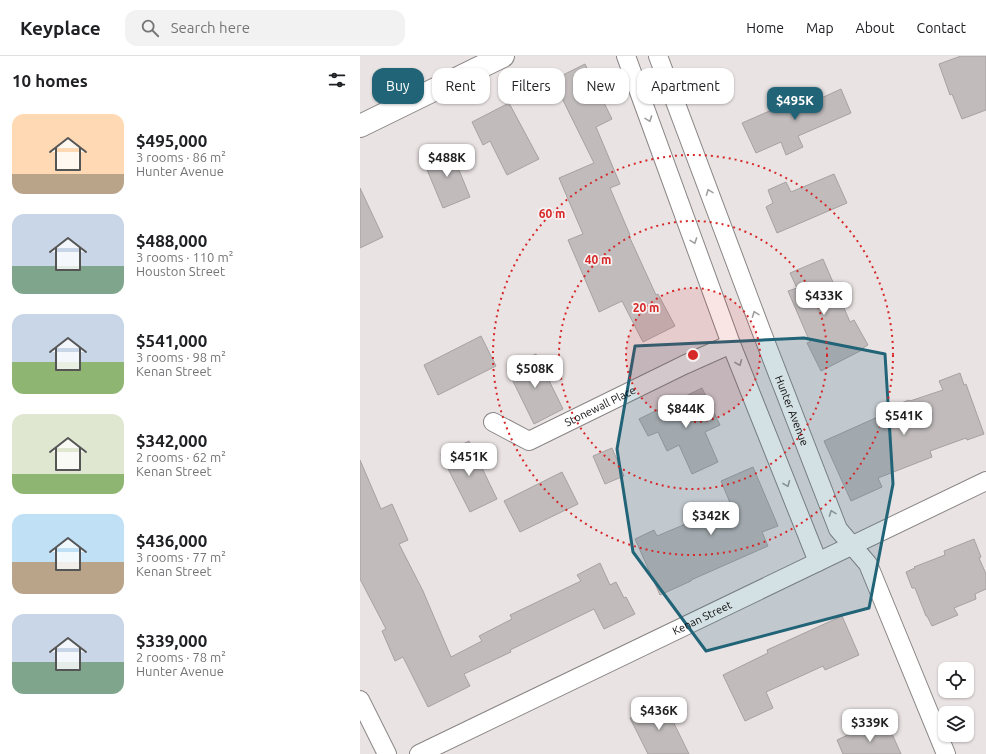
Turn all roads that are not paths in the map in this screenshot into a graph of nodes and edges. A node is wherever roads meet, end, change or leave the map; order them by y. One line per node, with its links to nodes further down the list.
1 (503, 56): 4 (street)
2 (626, 56): 5 (street, one-way to 5)
3 (658, 56): 8 (street, Hunter Avenue, one-way to 3)
4 (360, 126)
5 (731, 344): 6 (street, Stonewall Place); 9 (street, one-way to 9)
6 (493, 422)
7 (986, 481): 8 (street, Kenan Street)
8 (853, 545): 9 (street, Kenan Street); 13 (street, Hunter Avenue)
9 (818, 562): 12 (street, Kenan Street)
10 (360, 700): 11 (street)
11 (386, 754)
12 (418, 754)
13 (946, 754)

